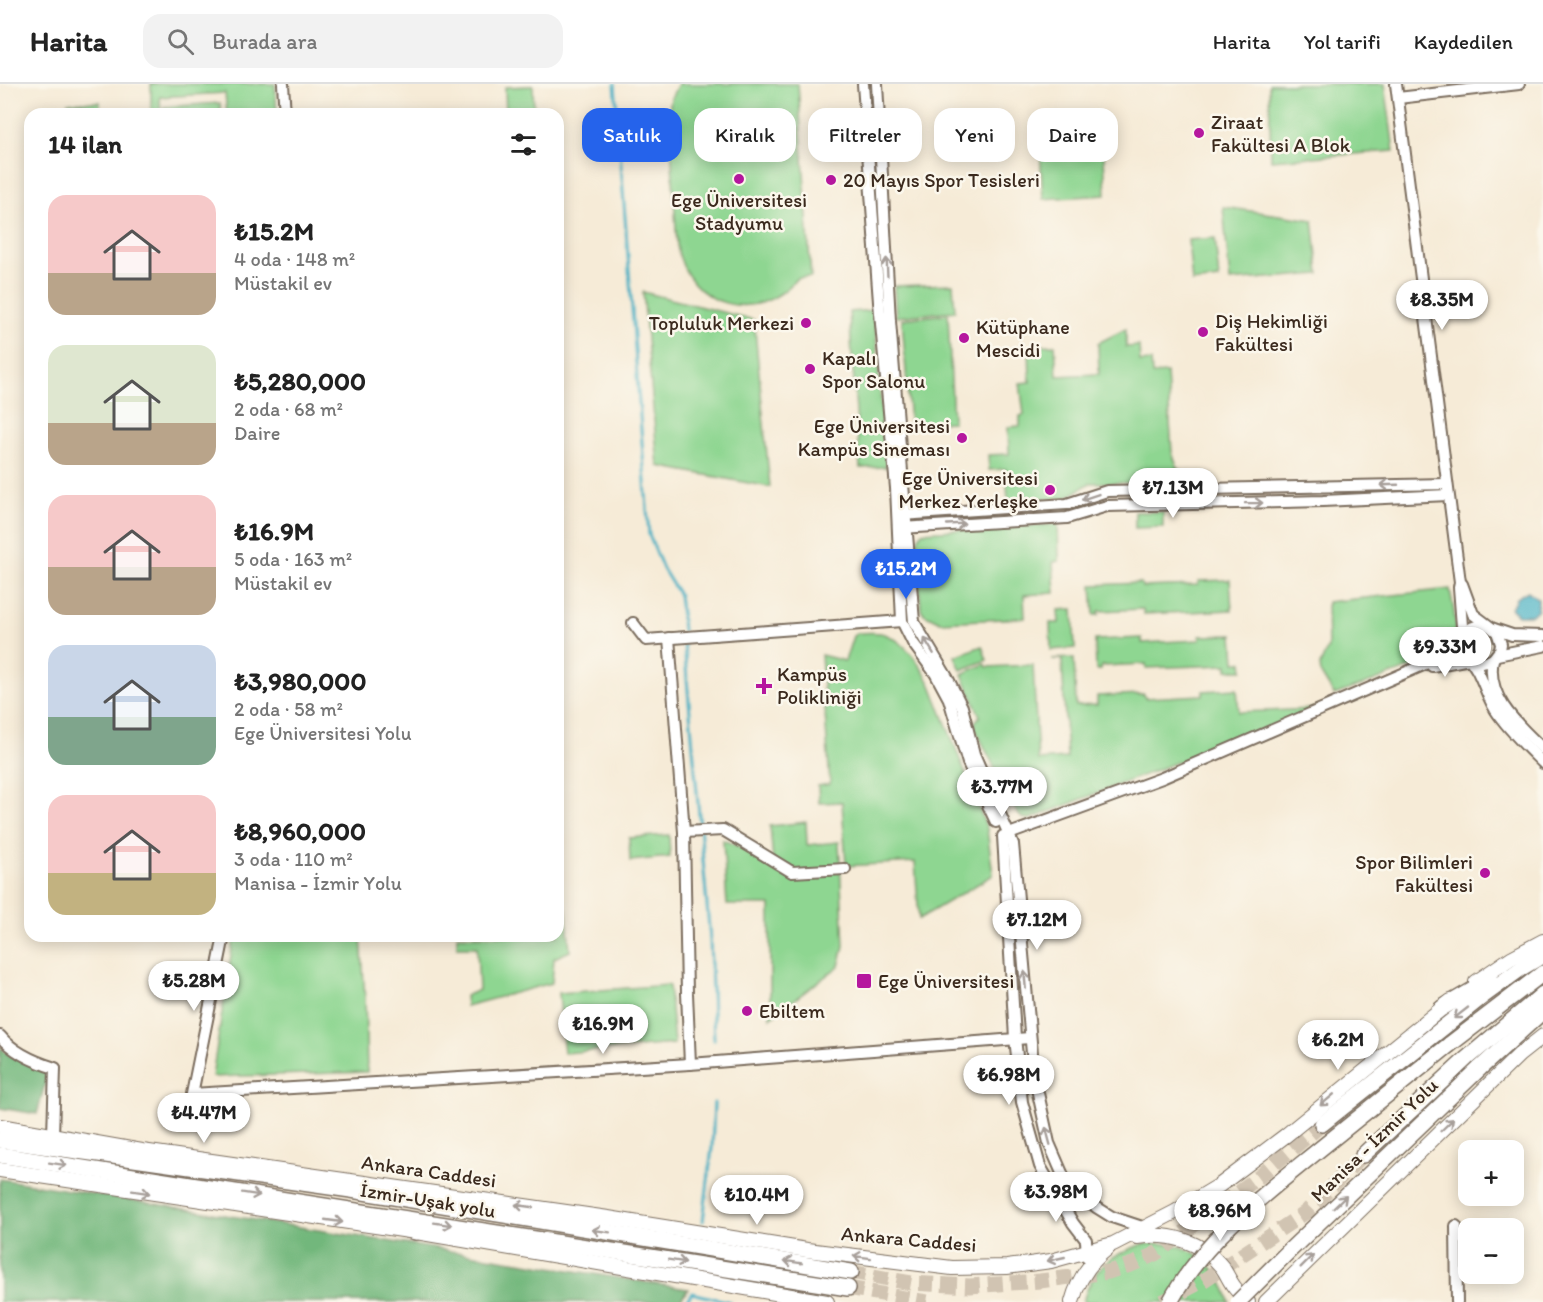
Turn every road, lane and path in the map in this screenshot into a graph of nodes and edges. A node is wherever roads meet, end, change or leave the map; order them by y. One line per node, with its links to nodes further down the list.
1 (283, 84): 7 (street)
2 (863, 84): 8 (street)
3 (877, 84): 8 (street, one-way to 3)
4 (1396, 84): 6 (street)
5 (1519, 84): 6 (street)
6 (1398, 98): 11 (street)
7 (285, 108)
8 (884, 301): 14 (street)
9 (1323, 487): 10 (street); 11 (street, one-way to 9); 12 (street)
10 (1281, 488): 13 (street); 14 (street, one-way to 14)
11 (1448, 489): 12 (street); 16 (street)
12 (1323, 501): 13 (street)
13 (1281, 502): 15 (street, one-way to 13)
14 (902, 515): 15 (street)
15 (903, 527): 17 (street); 18 (street)
16 (1460, 582): 20 (street); 23 (street)
17 (914, 620): 18 (street); 31 (street, one-way to 17)
18 (902, 621): 22 (street); 31 (street)
19 (633, 623): 22 (street)
20 (1490, 627): 21 (street); 23 (street); 25 (street)
21 (1543, 636)
22 (669, 638): 30 (street)
23 (1463, 641): 26 (street); 27 (street)
24 (1543, 646): 25 (street)
25 (1495, 657): 26 (street); 28 (street)
26 (1470, 658): 27 (street); 29 (street)
27 (1414, 669): 31 (street)
28 (1543, 749)
29 (1543, 763)
30 (684, 832): 32 (street); 44 (street)
31 (1006, 835): 42 (street); 43 (street, one-way to 31)
32 (844, 869)
33 (1543, 941): 38 (main road, Ankara Caddesi)
34 (223, 942): 44 (street)
35 (1543, 954): 38 (highway); 45 (highway, one-way to 45)
36 (1543, 973): 67 (highway, Manisa - İzmir Yolu, bridge)
37 (1543, 994): 50 (highway)
38 (1442, 1008): 56 (main road, Ankara Caddesi, one-way to 56)
39 (1543, 1011): 68 (highway, Manisa - İzmir Yolu, one-way to 39, bridge)
40 (0, 1036): 47 (street)
41 (1543, 1036): 70 (main road, one-way to 41)
42 (1015, 1038): 43 (street); 44 (street); 60 (street)
43 (1030, 1038): 56 (street, one-way to 43)
44 (690, 1064)
45 (1322, 1124)
46 (0, 1126): 47 (main road, Ankara Caddesi)
47 (53, 1136): 52 (main road, Ankara Caddesi)
48 (0, 1140): 53 (highway, Ankara Caddesi)
49 (0, 1155): 54 (highway, İzmir-Uşak yolu, one-way to 54)
50 (1363, 1155)
51 (0, 1170): 57 (main road, one-way to 57)
52 (404, 1188): 53 (highway); 60 (main road, Ankara Caddesi, one-way to 52)
53 (351, 1190): 62 (highway, Ankara Caddesi, one-way to 53)
54 (333, 1206): 57 (highway); 64 (highway, İzmir-Uşak yolu, one-way to 64)
55 (1456, 1227): 71 (street)
56 (1146, 1228): 58 (street); 59 (main road, Ankara Caddesi)
57 (416, 1232): 65 (main road)
58 (1173, 1236): 59 (main road); 63 (main road)
59 (1113, 1244): 60 (main road, Ankara Caddesi); 61 (main road)
60 (1087, 1252): 61 (street)
61 (1088, 1266): 66 (main road)
62 (851, 1272)
63 (1234, 1287): 68 (main road); 69 (main road)
64 (848, 1288)
65 (827, 1302)
66 (1072, 1302)
67 (1170, 1302)
68 (1238, 1302)
69 (1248, 1302)
70 (1266, 1302)
71 (1457, 1302)

